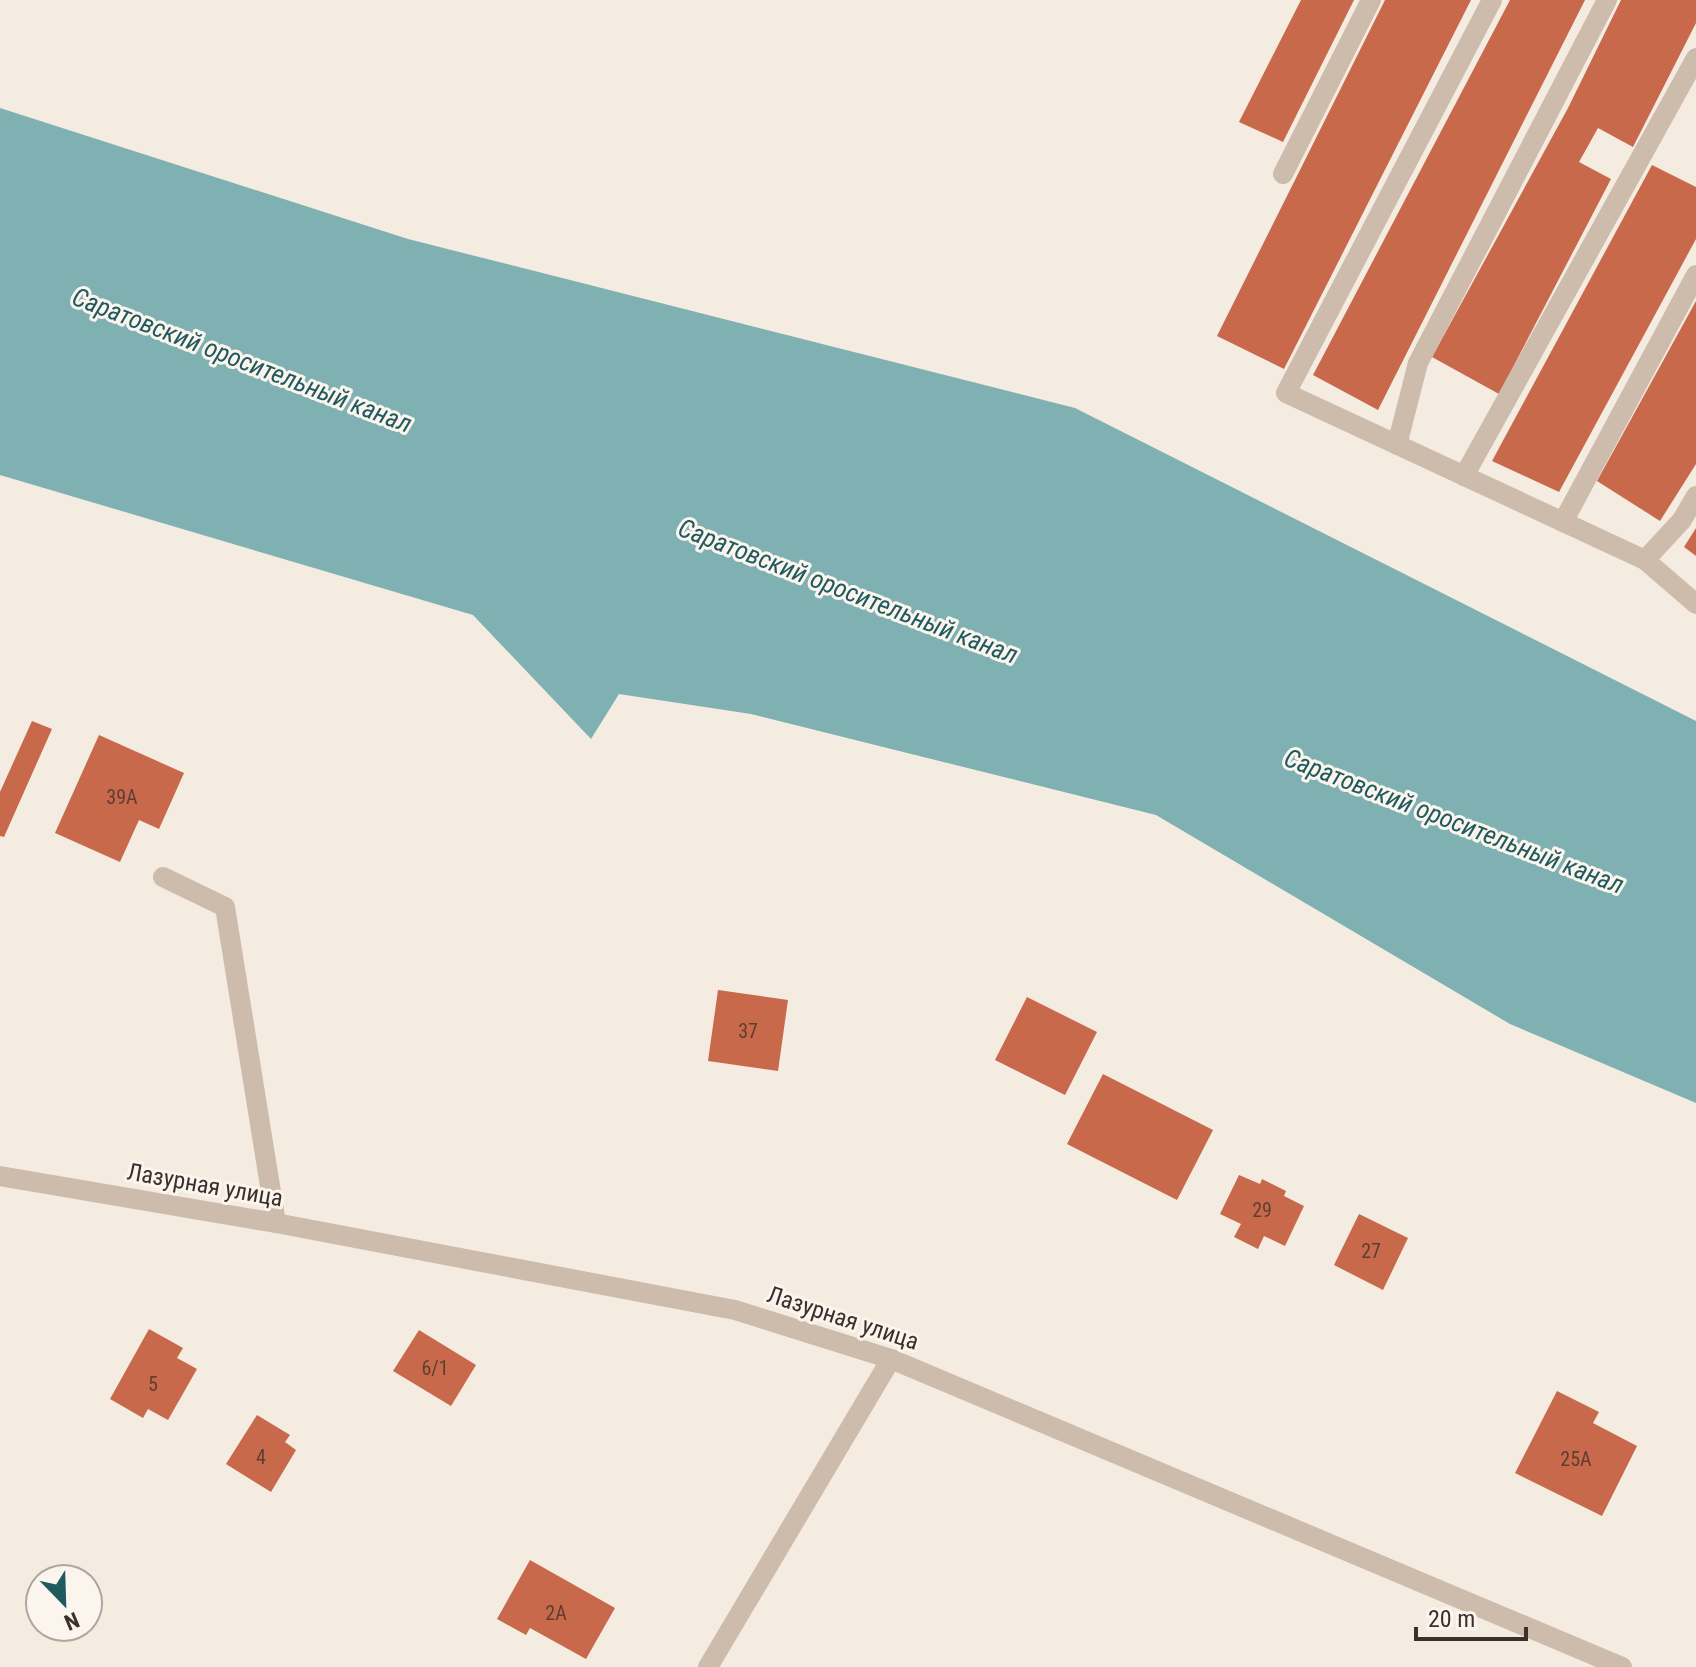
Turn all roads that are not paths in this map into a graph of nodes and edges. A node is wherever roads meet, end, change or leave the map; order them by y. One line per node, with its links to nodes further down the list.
1 (1371, 0): 5 (street)
2 (1492, 0): 7 (street)
3 (1607, 0): 7 (street)
4 (1696, 58): 8 (street)
5 (1283, 174)
6 (1696, 275): 10 (street)
7 (1397, 445): 8 (street)
8 (1464, 476): 10 (street)
9 (1696, 496): 11 (street)
10 (1563, 522): 11 (street)
11 (1645, 560): 12 (street)
12 (1696, 604)
13 (163, 877): 15 (street)
14 (0, 1176): 15 (street, Лазурная улица)
15 (276, 1223): 16 (street, Лазурная улица)
16 (891, 1359): 17 (street); 18 (street, Лазурная улица)
17 (708, 1667)
18 (1622, 1667)

